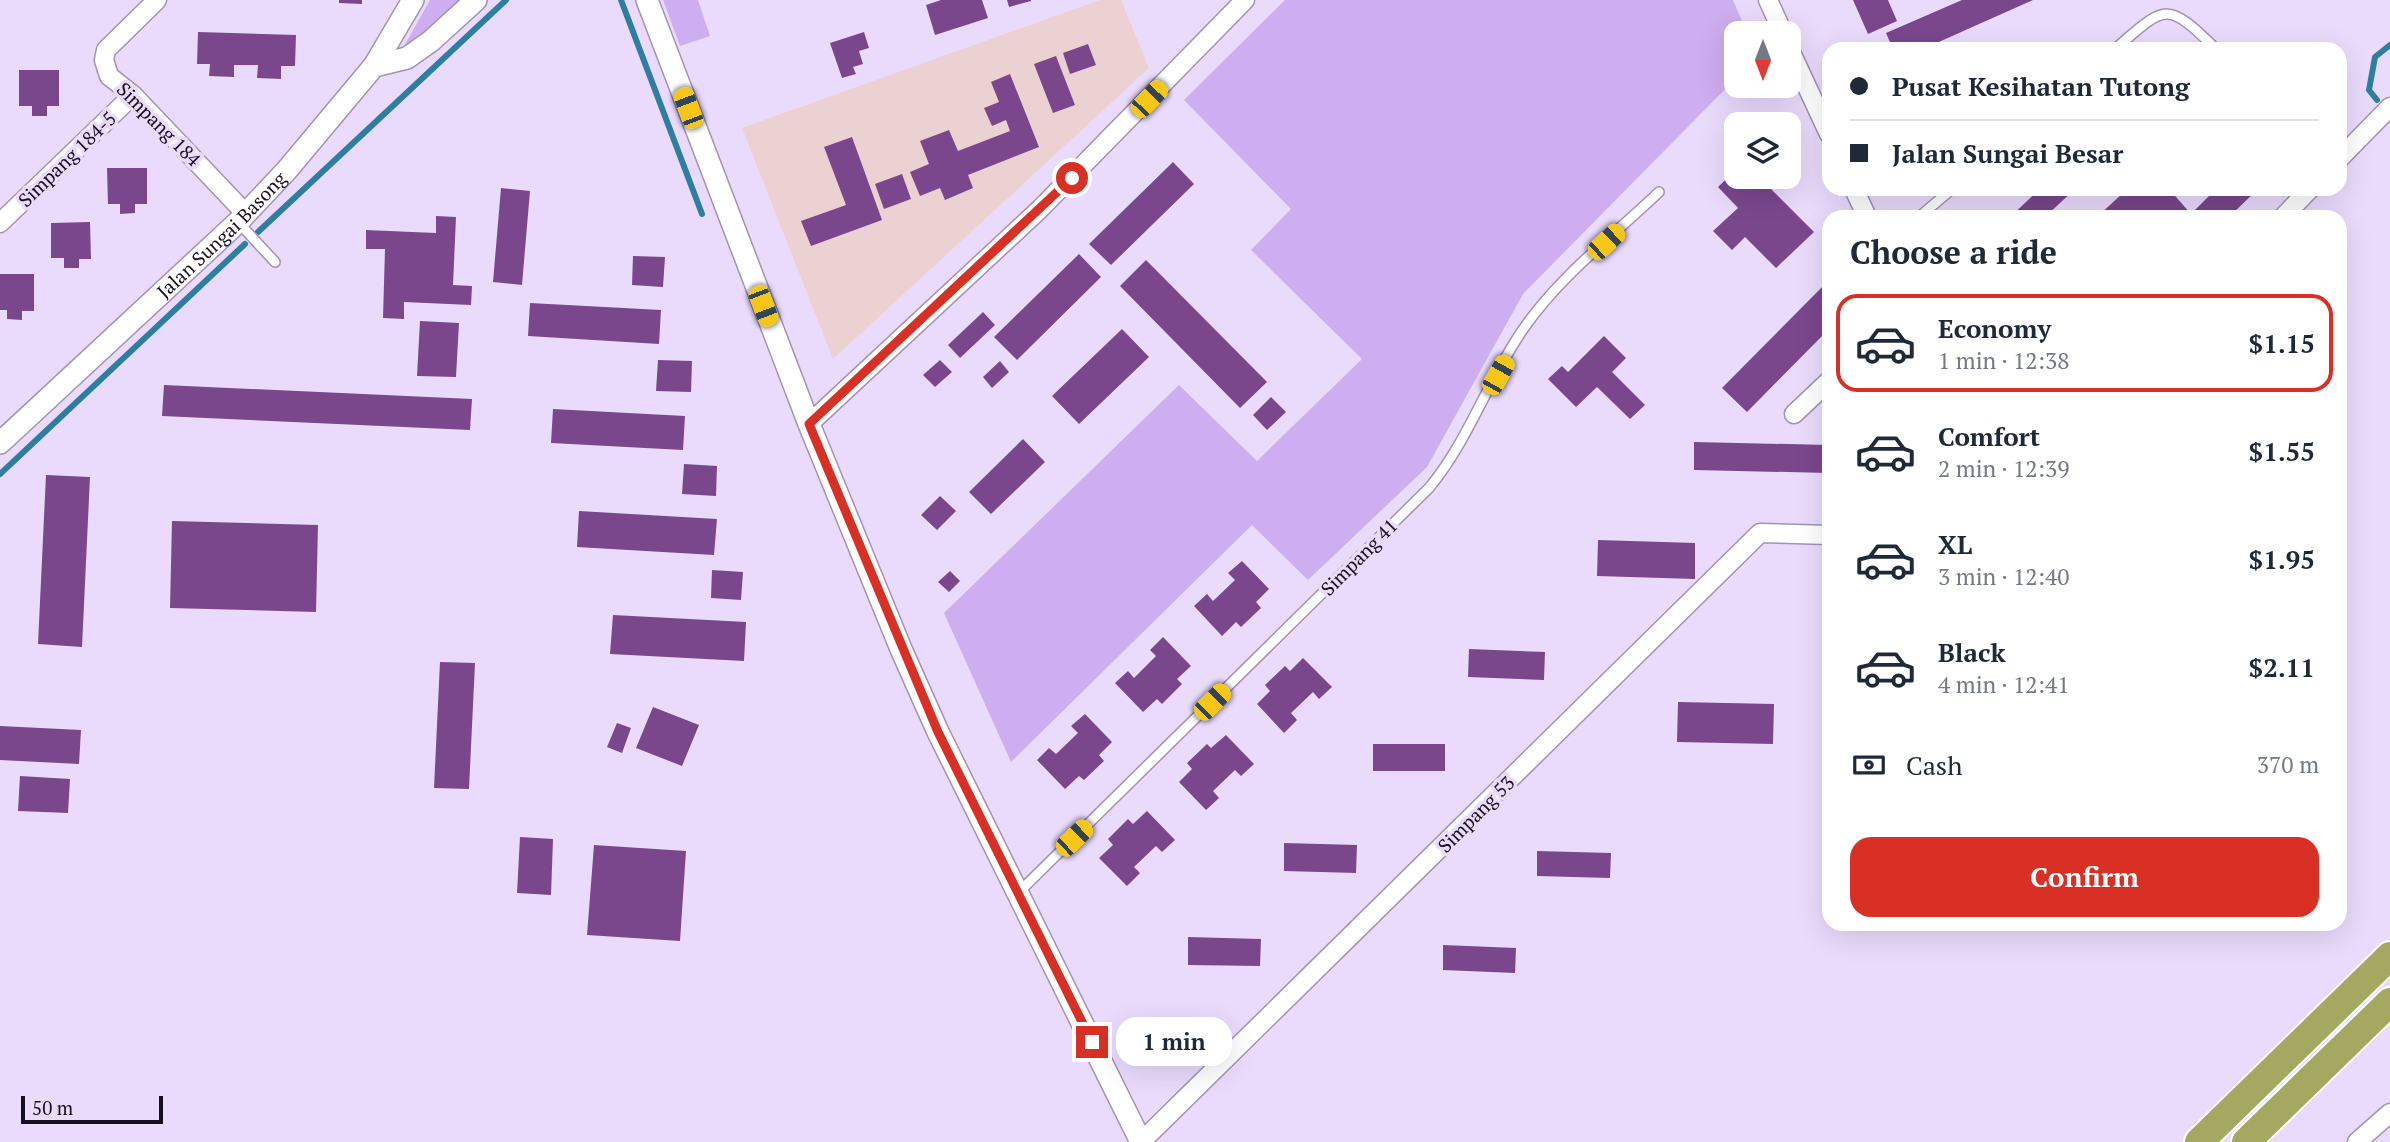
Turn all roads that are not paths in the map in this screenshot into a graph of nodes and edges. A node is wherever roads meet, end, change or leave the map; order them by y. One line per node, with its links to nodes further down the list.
1 (157, 0): 12 (street, Simpang 184)
2 (412, 0): 10 (street, Jalan Sungai Basong)
3 (476, 0): 10 (street)
4 (647, 0): 26 (street)
5 (1245, 0): 26 (street)
6 (1768, 0): 7 (street)
7 (1778, 21)
8 (2123, 42): 9 (lane)
9 (2208, 42)
10 (374, 66): 21 (street, Jalan Sungai Basong)
11 (1801, 74): 14 (street)
12 (133, 95): 21 (street, Simpang 184); 22 (street, Simpang 184-5)
13 (2390, 107): 15 (street)
14 (1822, 119)
15 (2347, 151)
16 (1660, 192): 29 (lane, Simpang 41)
17 (1944, 196): 19 (lane)
18 (2303, 196): 20 (street)
19 (1927, 210)
20 (2290, 210)
21 (242, 218): 23 (lane); 27 (street, Jalan Sungai Basong)
22 (0, 223)
23 (275, 262)
24 (1822, 388): 25 (street)
25 (1794, 414)
26 (809, 424): 29 (street)
27 (0, 443)
28 (1822, 535): 33 (street, Simpang 53)
29 (1018, 892): 33 (street)
30 (2390, 956): 34 (highway)
31 (2390, 1002): 35 (highway)
32 (2390, 1113): 36 (street)
33 (1141, 1142)
34 (2199, 1142)
35 (2246, 1142)
36 (2357, 1142)

